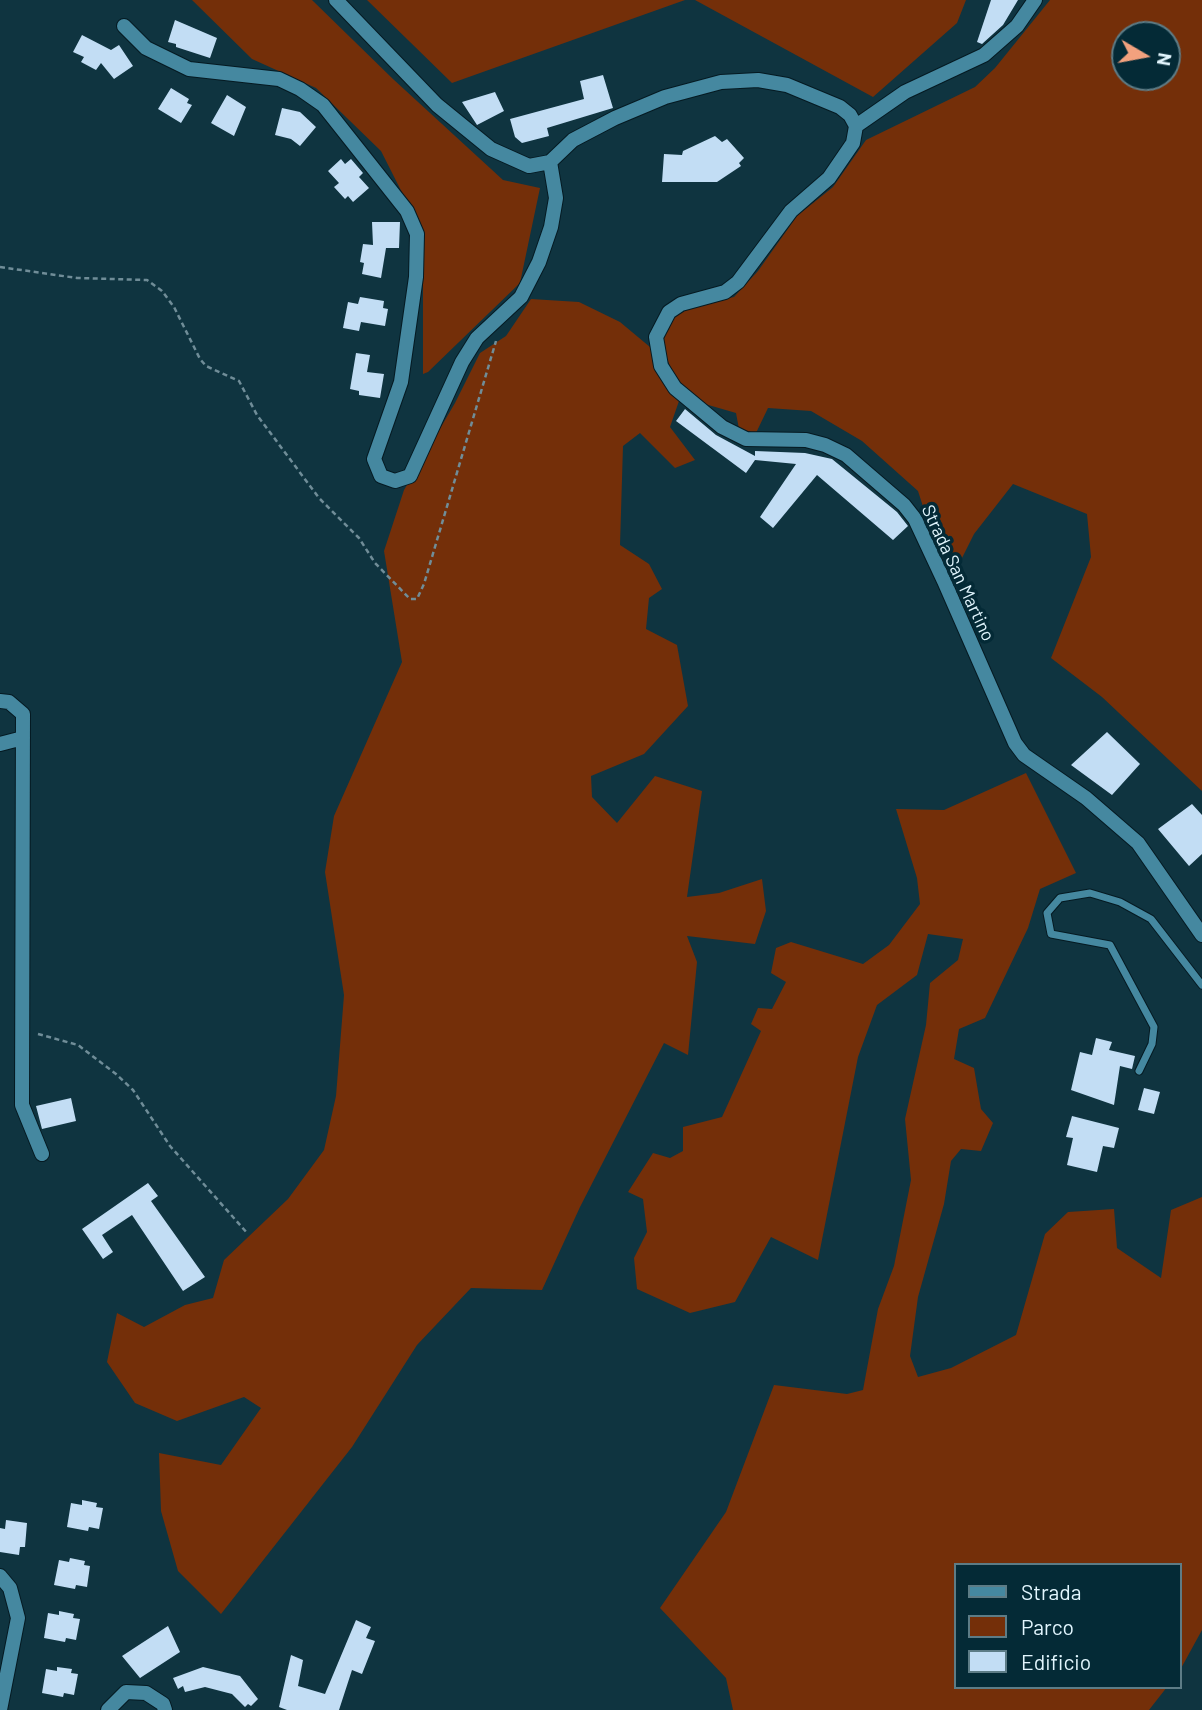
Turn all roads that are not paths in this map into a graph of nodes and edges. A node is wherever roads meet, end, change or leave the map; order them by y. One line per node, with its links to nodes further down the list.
1 (336, 0): 5 (street)
2 (1035, 0): 4 (street)
3 (124, 26): 5 (street)
4 (856, 126): 5 (street); 9 (street, Strada San Martino)
5 (550, 162)
6 (0, 701): 7 (street)
7 (23, 738): 8 (street); 12 (street)
8 (0, 744)
9 (1202, 935)
10 (1202, 985): 11 (lane)
11 (1139, 1071)
12 (42, 1154)
13 (0, 1576): 14 (street)
14 (0, 1710)
15 (108, 1710): 16 (street)
16 (165, 1710)

